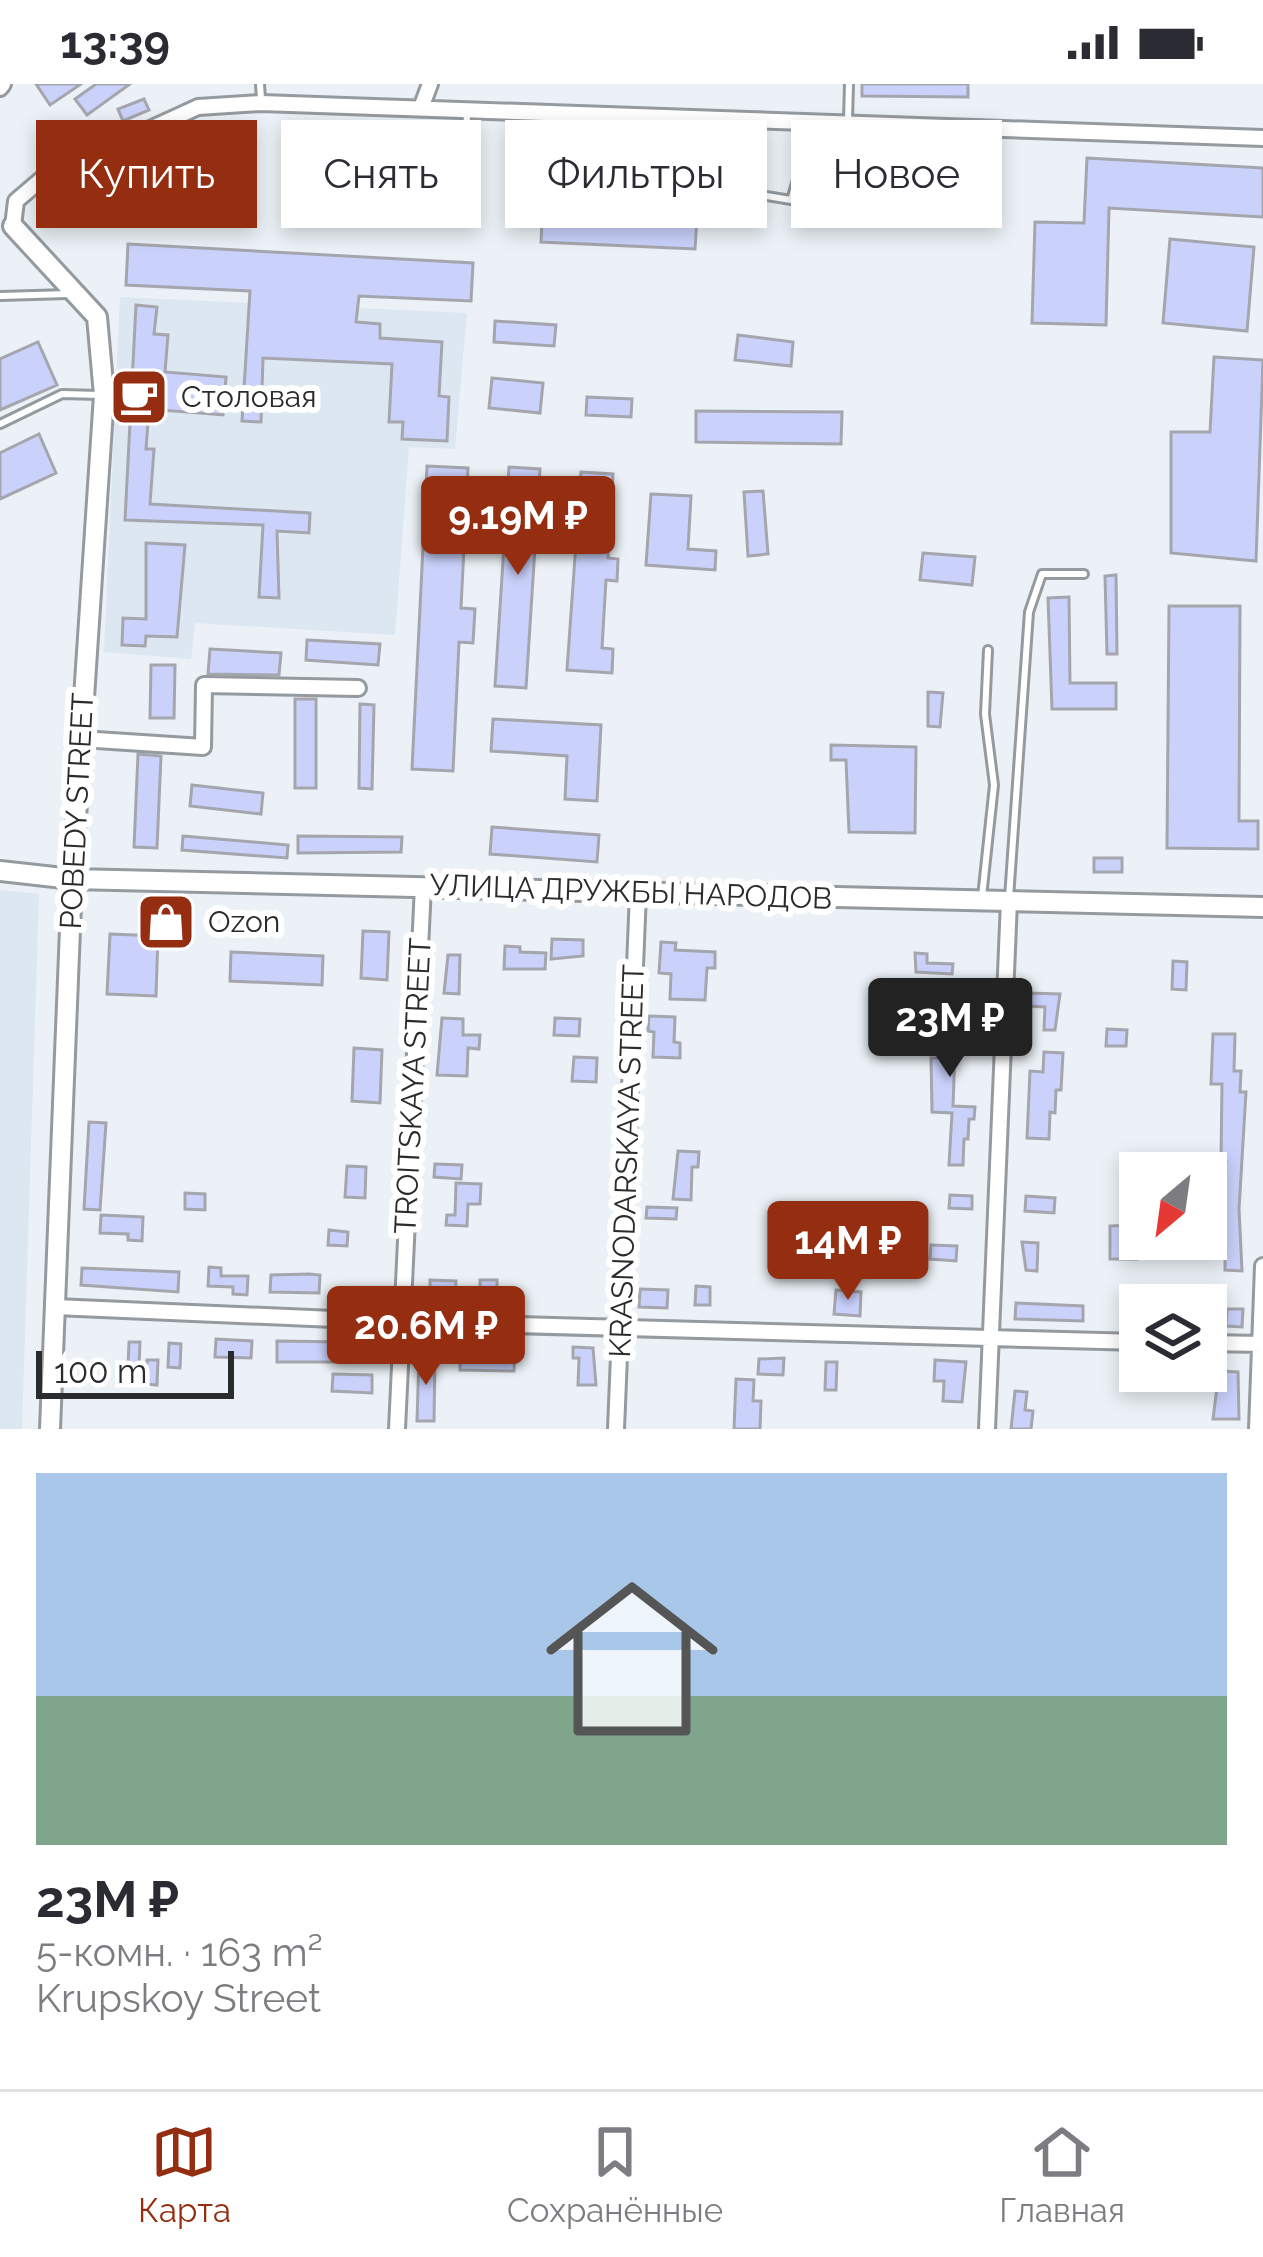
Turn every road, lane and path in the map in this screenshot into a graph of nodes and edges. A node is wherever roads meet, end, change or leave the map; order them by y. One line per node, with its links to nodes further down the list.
1 (260, 84): 4 (lane)
2 (430, 84): 5 (street)
3 (849, 84): 9 (lane)
4 (261, 103): 5 (street); 14 (street)
5 (421, 108): 6 (street)
6 (467, 110): 7 (street); 8 (lane)
7 (721, 119): 10 (street); 13 (lane)
8 (467, 120)
9 (848, 120)
10 (791, 121)
11 (1002, 129): 12 (street)
12 (1263, 138)
13 (791, 200)
14 (7, 220): 15 (street, POBEDY STREET)
15 (78, 294): 16 (lane); 17 (street, POBEDY STREET)
16 (0, 296)
17 (104, 395): 18 (lane); 22 (street, POBEDY STREET)
18 (0, 424)
19 (1084, 574): 28 (lane)
20 (988, 650): 27 (lane)
21 (358, 688): 22 (street)
22 (81, 739): 24 (street, POBEDY STREET)
23 (0, 872): 24 (street, УЛИЦА ДРУЖБЫ НАРОДОВ)
24 (72, 879): 25 (street, УЛИЦА ДРУЖБЫ НАРОДОВ); 31 (street, POBEDY STREET)
25 (423, 886): 26 (street, УЛИЦА ДРУЖБЫ НАРОДОВ); 32 (street, TROITSKAYA STREET)
26 (638, 893): 27 (street, УЛИЦА ДРУЖБЫ НАРОДОВ); 33 (street, KRASNODARSKAYA STREET)
27 (982, 901): 28 (street, УЛИЦА ДРУЖБЫ НАРОДОВ)
28 (1009, 902): 29 (street, УЛИЦА ДРУЖБЫ НАРОДОВ); 34 (street)
29 (1263, 907)
30 (1263, 1266): 37 (street)
31 (55, 1307): 32 (street); 38 (street, POBEDY STREET)
32 (402, 1322): 33 (street); 39 (street, TROITSKAYA STREET)
33 (621, 1328): 34 (street); 40 (street, KRASNODARSKAYA STREET)
34 (991, 1340): 35 (street); 41 (street)
35 (1119, 1342)
36 (1227, 1343): 37 (street)
37 (1262, 1344): 42 (street)
38 (50, 1429)
39 (397, 1429)
40 (616, 1429)
41 (987, 1429)
42 (1257, 1429)

